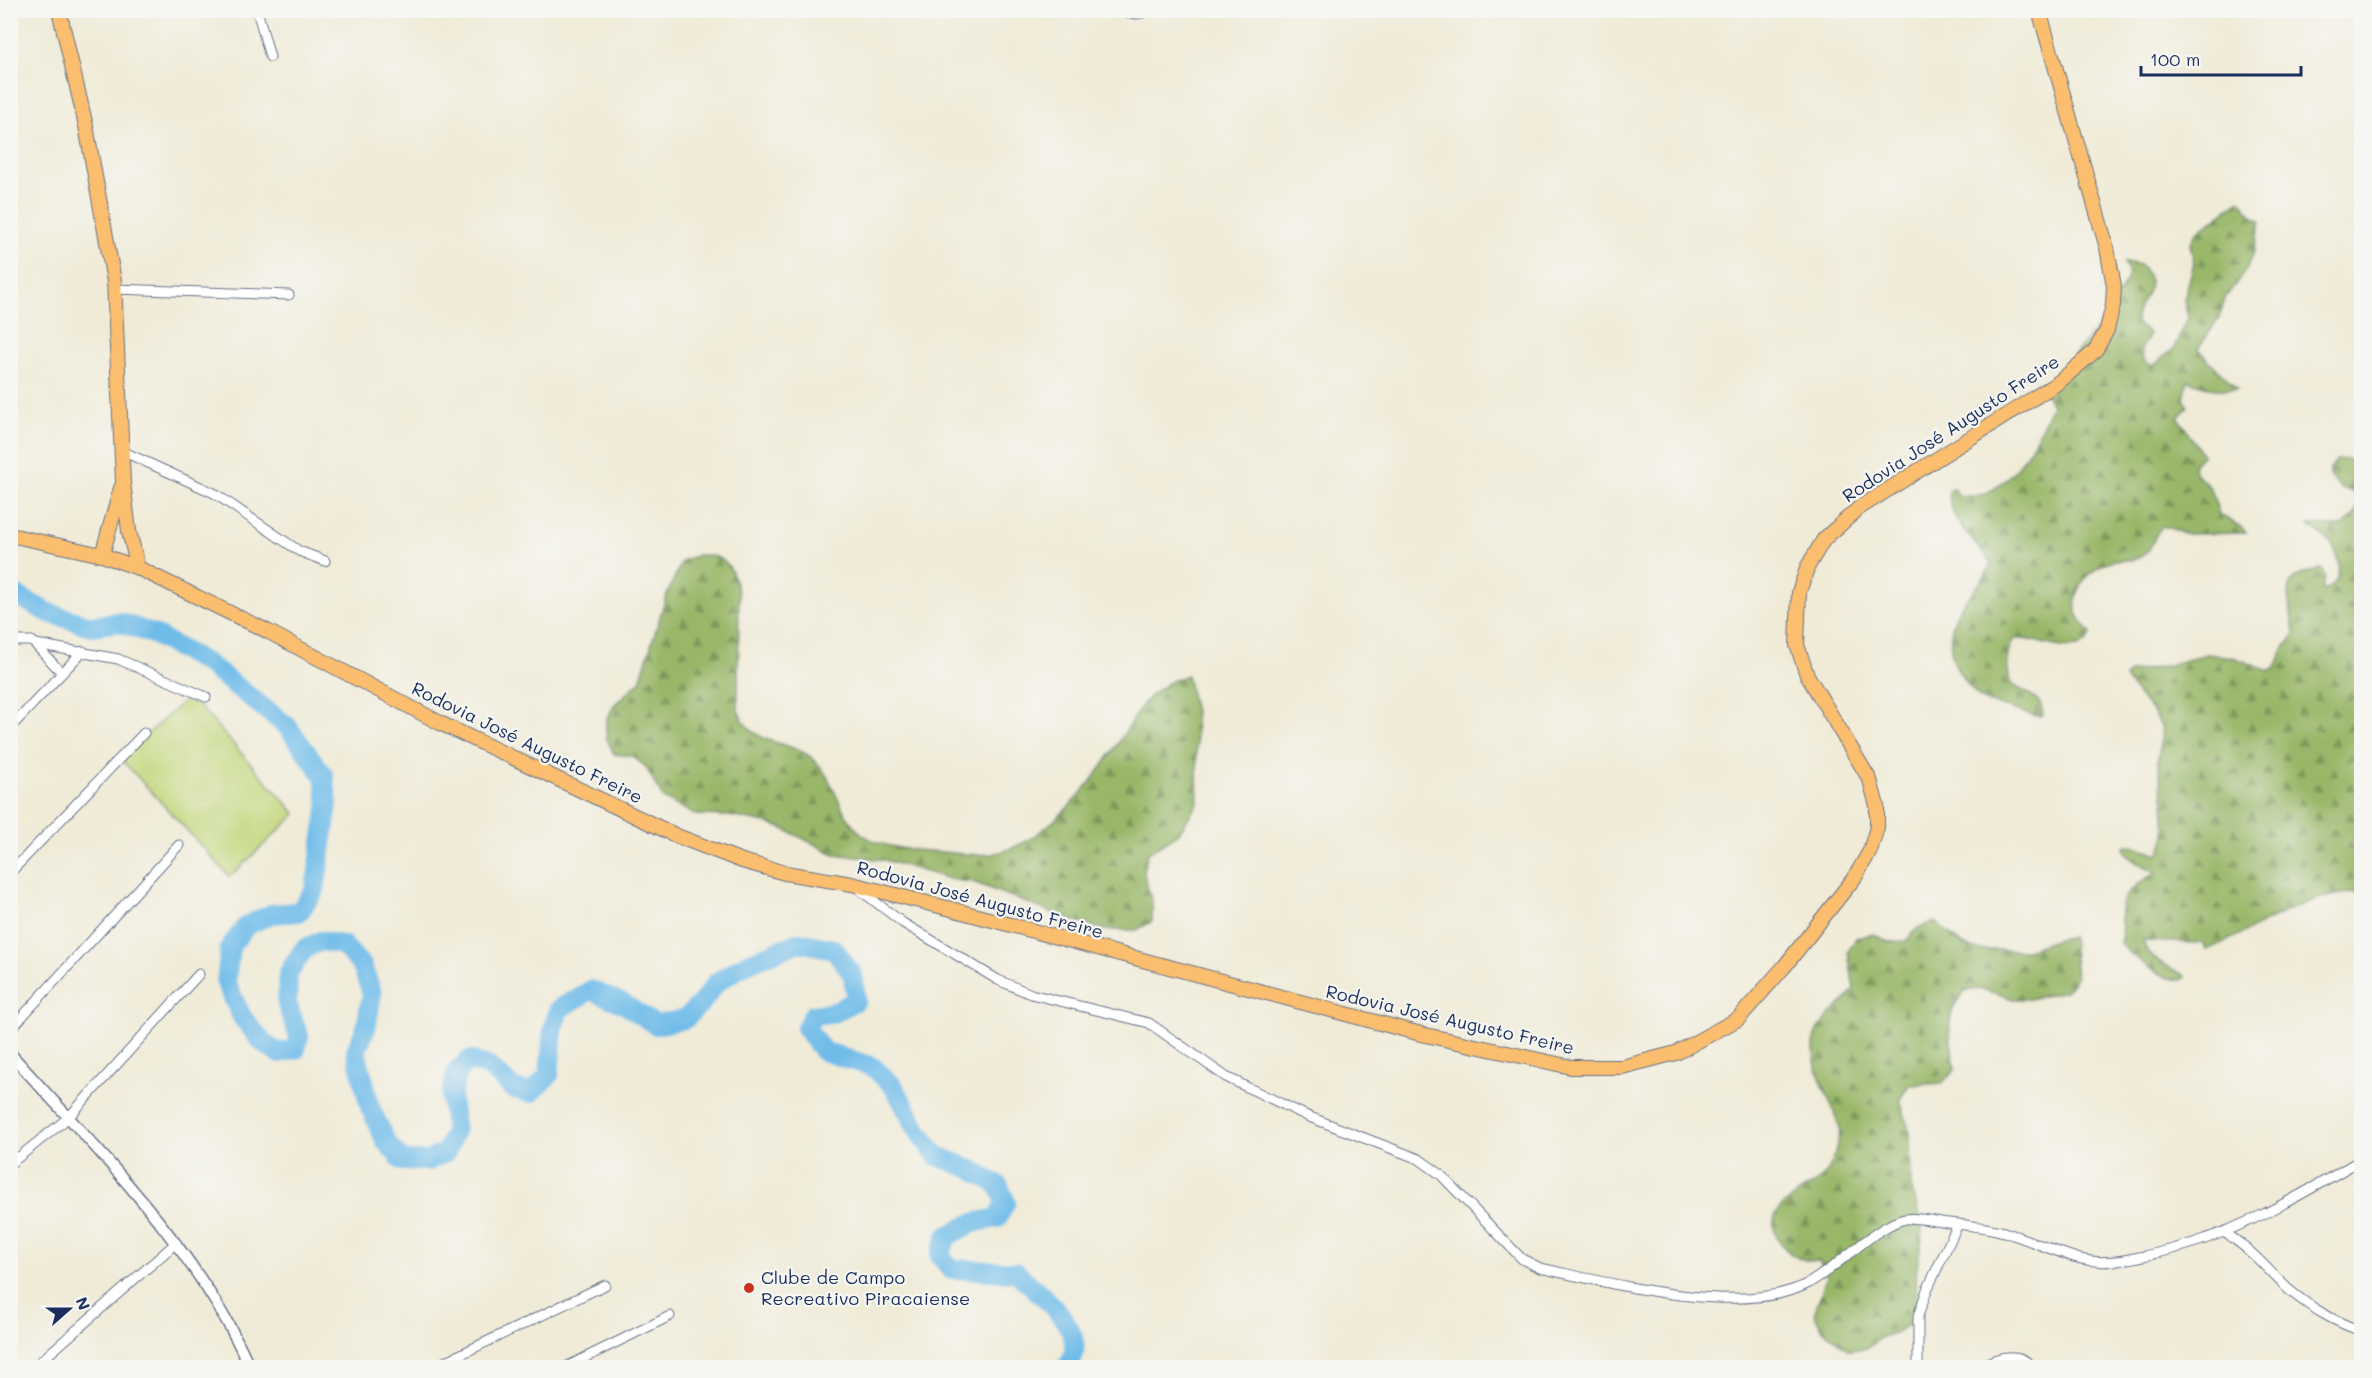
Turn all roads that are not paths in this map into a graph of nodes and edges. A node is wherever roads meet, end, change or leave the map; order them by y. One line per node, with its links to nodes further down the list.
1 (59, 10): 7 (main road)
2 (257, 10): 6 (street)
3 (1099, 10): 4 (street)
4 (1155, 10)
5 (2039, 10): 24 (main road, Rodovia José Augusto Freire)
6 (270, 57)
7 (114, 289): 8 (street); 9 (main road)
8 (289, 295)
9 (122, 451): 10 (main road); 13 (street)
10 (123, 482): 12 (main road); 14 (main road)
11 (10, 535): 12 (main road, Rodovia José Augusto Freire)
12 (102, 555): 14 (main road, Rodovia José Augusto Freire)
13 (325, 561)
14 (138, 568): 24 (main road, Rodovia José Augusto Freire)
15 (10, 641): 16 (street)
16 (36, 644): 17 (street); 18 (street)
17 (83, 651): 18 (street); 19 (street)
18 (62, 673): 20 (street)
19 (206, 697)
20 (10, 728)
21 (144, 733): 23 (street)
22 (179, 845): 26 (street)
23 (10, 873)
24 (852, 884): 31 (street)
25 (199, 974): 28 (street)
26 (10, 1030)
27 (10, 1053): 28 (street)
28 (68, 1118): 30 (street); 33 (street)
29 (2361, 1159): 32 (street)
30 (10, 1164)
31 (1958, 1224): 32 (street); 41 (street)
32 (2225, 1233): 36 (street)
33 (176, 1243): 37 (street); 38 (street)
34 (604, 1285): 39 (street)
35 (670, 1316): 40 (street)
36 (2361, 1331)
37 (33, 1368)
38 (250, 1368)
39 (432, 1368)
40 (564, 1368)
41 (1918, 1368)
42 (1977, 1368): 43 (street)
43 (2034, 1368)

